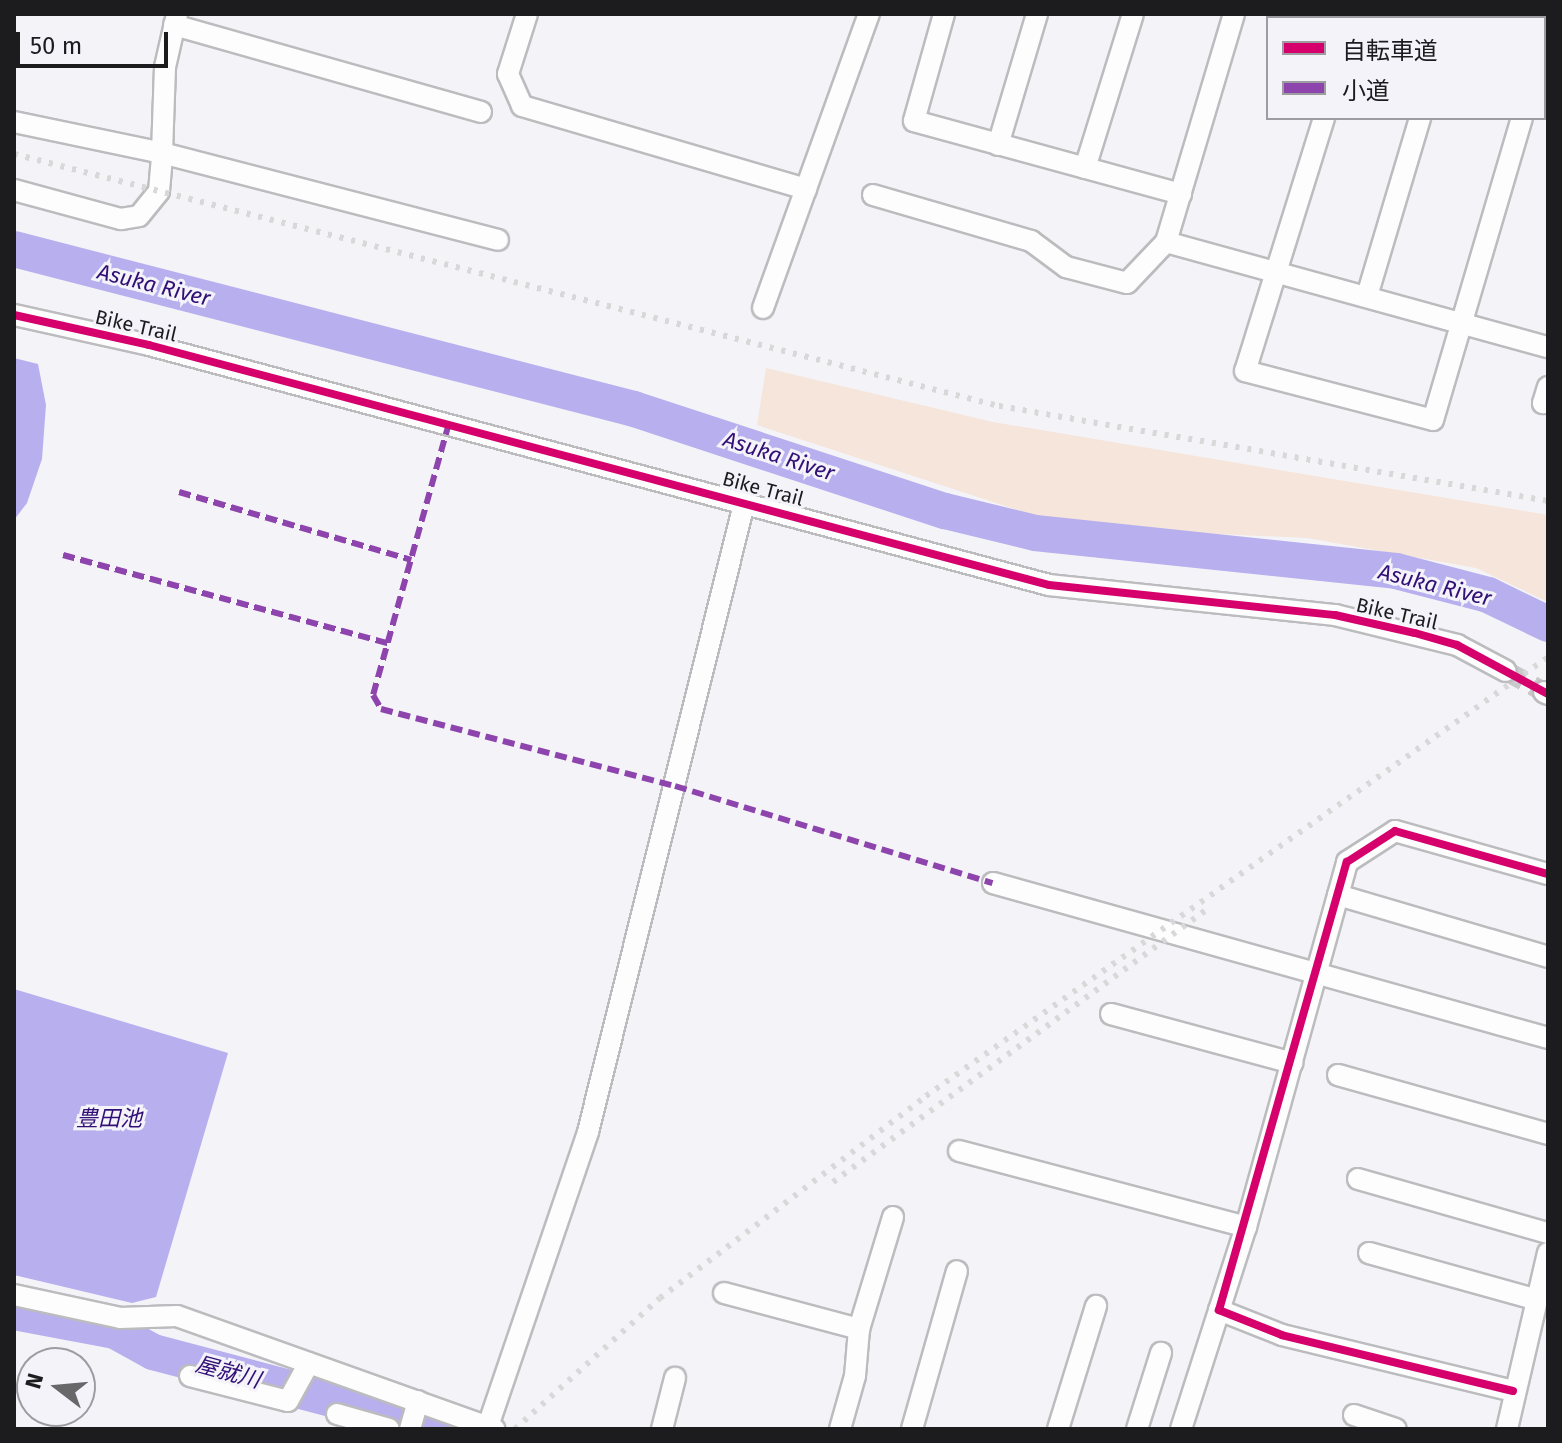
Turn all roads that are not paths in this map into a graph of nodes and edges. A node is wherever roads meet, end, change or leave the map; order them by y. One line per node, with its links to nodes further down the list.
1 (527, 14): 16 (street)
2 (869, 14): 16 (street)
3 (944, 14): 13 (street)
4 (1037, 14): 13 (street)
5 (1133, 14): 15 (street)
6 (1234, 14): 18 (street)
7 (176, 19): 8 (street); 14 (street)
8 (481, 112)
9 (1323, 120): 22 (street)
10 (1419, 120): 23 (street)
11 (1521, 120): 26 (street)
12 (14, 122): 14 (street)
13 (998, 145): 15 (street)
14 (162, 153): 17 (street); 20 (street)
15 (1085, 168): 18 (street)
16 (806, 189): 24 (street)
17 (14, 190)
18 (1181, 194): 21 (street)
19 (873, 195): 21 (street)
20 (498, 240)
21 (1166, 242): 22 (street)
22 (1278, 273): 23 (street); 26 (street)
23 (1367, 296): 26 (street)
24 (763, 308)
25 (14, 315): 30 (street, Bike Trail)
26 (1462, 324): 27 (street)
27 (1548, 347)
28 (1548, 387): 29 (street)
29 (1548, 403)
30 (745, 500): 31 (street, Bike Trail); 64 (street)
31 (1506, 671)
32 (1548, 874): 34 (street)
33 (993, 883): 36 (street)
34 (1338, 895): 35 (street); 36 (street)
35 (1548, 957)
36 (1317, 971): 38 (street); 39 (street)
37 (1111, 1014): 39 (street)
38 (1548, 1038)
39 (1292, 1063): 45 (street)
40 (1338, 1075): 41 (street)
41 (1548, 1134)
42 (959, 1151): 45 (street)
43 (1358, 1179): 46 (street)
44 (893, 1217): 55 (street)
45 (1246, 1227): 54 (street)
46 (1548, 1233)
47 (1369, 1253): 52 (street)
48 (1548, 1253): 52 (street)
49 (957, 1271): 68 (street)
50 (724, 1293): 55 (street)
51 (14, 1295): 57 (street)
52 (1534, 1299): 60 (street)
53 (1096, 1306): 69 (street)
54 (1219, 1310): 60 (street); 71 (street)
55 (859, 1329): 67 (street)
56 (1161, 1353): 70 (street)
57 (309, 1363): 58 (street); 63 (street)
58 (190, 1376)
59 (675, 1378): 66 (street)
60 (1513, 1391): 73 (street)
61 (337, 1414): 65 (street)
62 (1354, 1415): 72 (street)
63 (413, 1418): 64 (street)
64 (491, 1428)
65 (389, 1429)
66 (662, 1429)
67 (840, 1429)
68 (912, 1429)
69 (1058, 1429)
70 (1137, 1429)
71 (1181, 1429)
72 (1396, 1429)
73 (1507, 1429)

